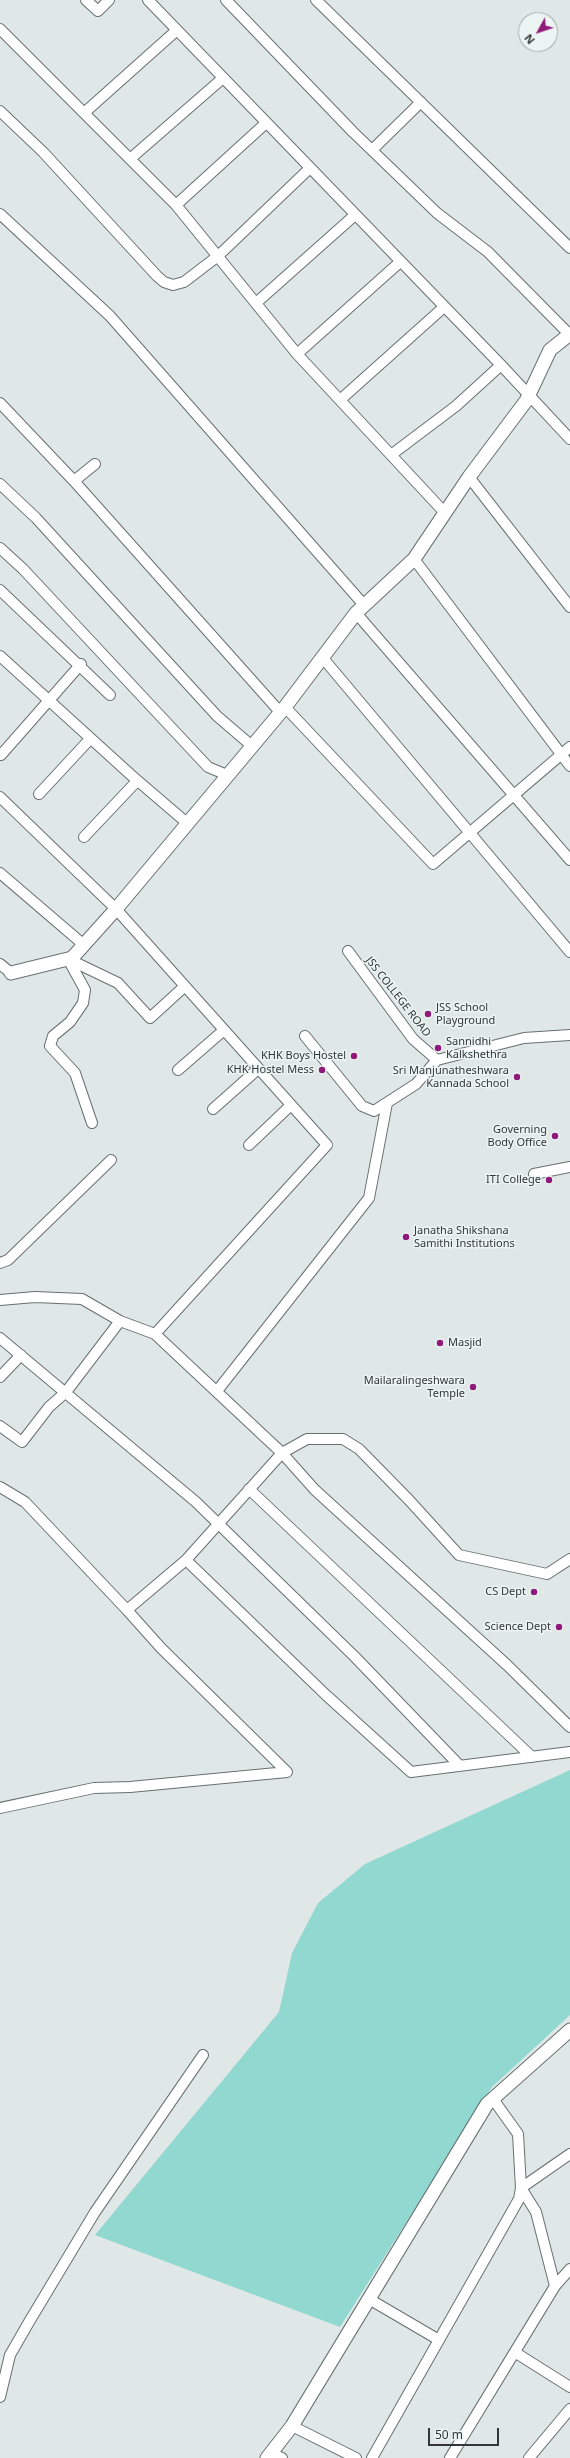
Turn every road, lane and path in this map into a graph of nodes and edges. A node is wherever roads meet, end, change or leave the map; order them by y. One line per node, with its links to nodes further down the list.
1 (86, 0): 2 (street)
2 (109, 0)
3 (148, 0): 7 (street)
4 (226, 0): 13 (street)
5 (322, 2): 9 (street)
6 (0, 29): 11 (street)
7 (177, 30): 8 (street); 11 (street)
8 (223, 78): 12 (street); 14 (street)
9 (421, 102): 13 (street); 19 (street)
10 (0, 111): 20 (street)
11 (84, 113): 14 (street)
12 (266, 123): 15 (street); 16 (street)
13 (372, 150): 24 (street)
14 (130, 159): 16 (street)
15 (310, 168): 18 (street); 20 (street)
16 (176, 205): 20 (street)
17 (0, 214): 41 (street)
18 (355, 215): 21 (street); 22 (street)
19 (570, 248)
20 (218, 256): 22 (street)
21 (400, 262): 23 (street); 25 (street)
22 (256, 303): 25 (street)
23 (444, 307): 26 (street); 28 (street)
24 (570, 334): 27 (street)
25 (297, 354): 28 (street)
26 (501, 365): 27 (street); 31 (street)
27 (529, 394): 30 (street); 33 (street)
28 (340, 400): 31 (street)
29 (0, 403): 34 (street)
30 (570, 439)
31 (391, 455): 36 (street)
32 (95, 464): 34 (street)
33 (469, 477): 36 (street); 40 (street)
34 (74, 481): 47 (street)
35 (0, 484): 49 (street)
36 (445, 513): 38 (street)
37 (0, 548): 54 (street)
38 (414, 559): 41 (street); 52 (street)
39 (0, 590): 44 (street)
40 (570, 607)
41 (360, 609): 42 (street); 57 (street)
42 (322, 657): 47 (street); 60 (street)
43 (1, 658): 46 (street)
44 (81, 664): 45 (street); 46 (street)
45 (110, 695)
46 (48, 700): 48 (street); 51 (street)
47 (283, 710): 49 (street); 60 (street)
48 (90, 738): 55 (street); 56 (street)
49 (252, 746): 54 (street)
50 (570, 747): 52 (street)
51 (1, 754)
52 (561, 755): 53 (street); 57 (street)
53 (570, 766)
54 (227, 775): 59 (street)
55 (137, 781): 59 (street); 61 (street)
56 (39, 794)
57 (512, 795): 60 (street); 62 (street)
58 (0, 797): 64 (street)
59 (187, 822): 64 (street)
60 (470, 835): 67 (street)
61 (84, 837)
62 (570, 860)
63 (0, 873): 65 (street)
64 (116, 909): 65 (street); 71 (street)
65 (84, 945): 68 (street)
66 (348, 951): 75 (street, JSS COLLEGE ROAD)
67 (570, 952)
68 (68, 959): 70 (street); 71 (street); 81 (street)
69 (0, 964): 70 (street)
70 (11, 973)
71 (184, 986): 72 (street)
72 (224, 1030): 76 (street); 77 (street)
73 (570, 1035): 75 (street)
74 (305, 1036): 78 (street)
75 (437, 1060): 78 (street)
76 (258, 1069): 79 (street); 80 (street)
77 (178, 1070)
78 (387, 1103): 93 (street)
79 (291, 1105): 82 (street); 89 (street)
80 (213, 1109)
81 (92, 1123)
82 (250, 1145)
83 (111, 1160): 86 (street)
84 (570, 1167): 85 (street)
85 (534, 1174)
86 (0, 1263)
87 (0, 1300): 88 (street)
88 (120, 1321): 89 (street); 94 (street)
89 (155, 1334): 93 (street)
90 (0, 1338): 91 (street)
91 (21, 1355): 92 (street); 94 (street)
92 (0, 1377)
93 (217, 1391): 96 (street)
94 (66, 1392): 95 (street); 99 (street)
95 (0, 1426)
96 (282, 1453): 98 (street); 100 (street); 103 (street)
97 (0, 1487): 102 (street)
98 (249, 1489): 99 (street); 105 (street)
99 (218, 1523): 101 (street); 106 (street)
100 (570, 1559)
101 (186, 1560): 102 (street); 106 (street)
102 (127, 1610): 107 (street)
103 (570, 1727)
104 (570, 1752): 105 (street)
105 (532, 1757): 106 (street)
106 (460, 1766)
107 (0, 1808)
108 (570, 2030): 110 (street)
109 (203, 2055): 119 (street)
110 (493, 2099): 112 (street); 115 (street)
111 (570, 2154): 112 (street)
112 (521, 2188): 114 (street); 116 (street)
113 (570, 2269): 114 (street)
114 (555, 2286): 117 (street)
115 (369, 2299): 116 (street); 121 (street)
116 (439, 2340): 124 (street)
117 (516, 2353): 118 (street); 125 (street)
118 (570, 2387)
119 (0, 2396)
120 (570, 2409): 126 (street)
121 (292, 2426): 122 (street); 123 (street)
122 (273, 2456)
123 (356, 2458)
124 (372, 2458)
125 (450, 2458)
126 (529, 2458)

